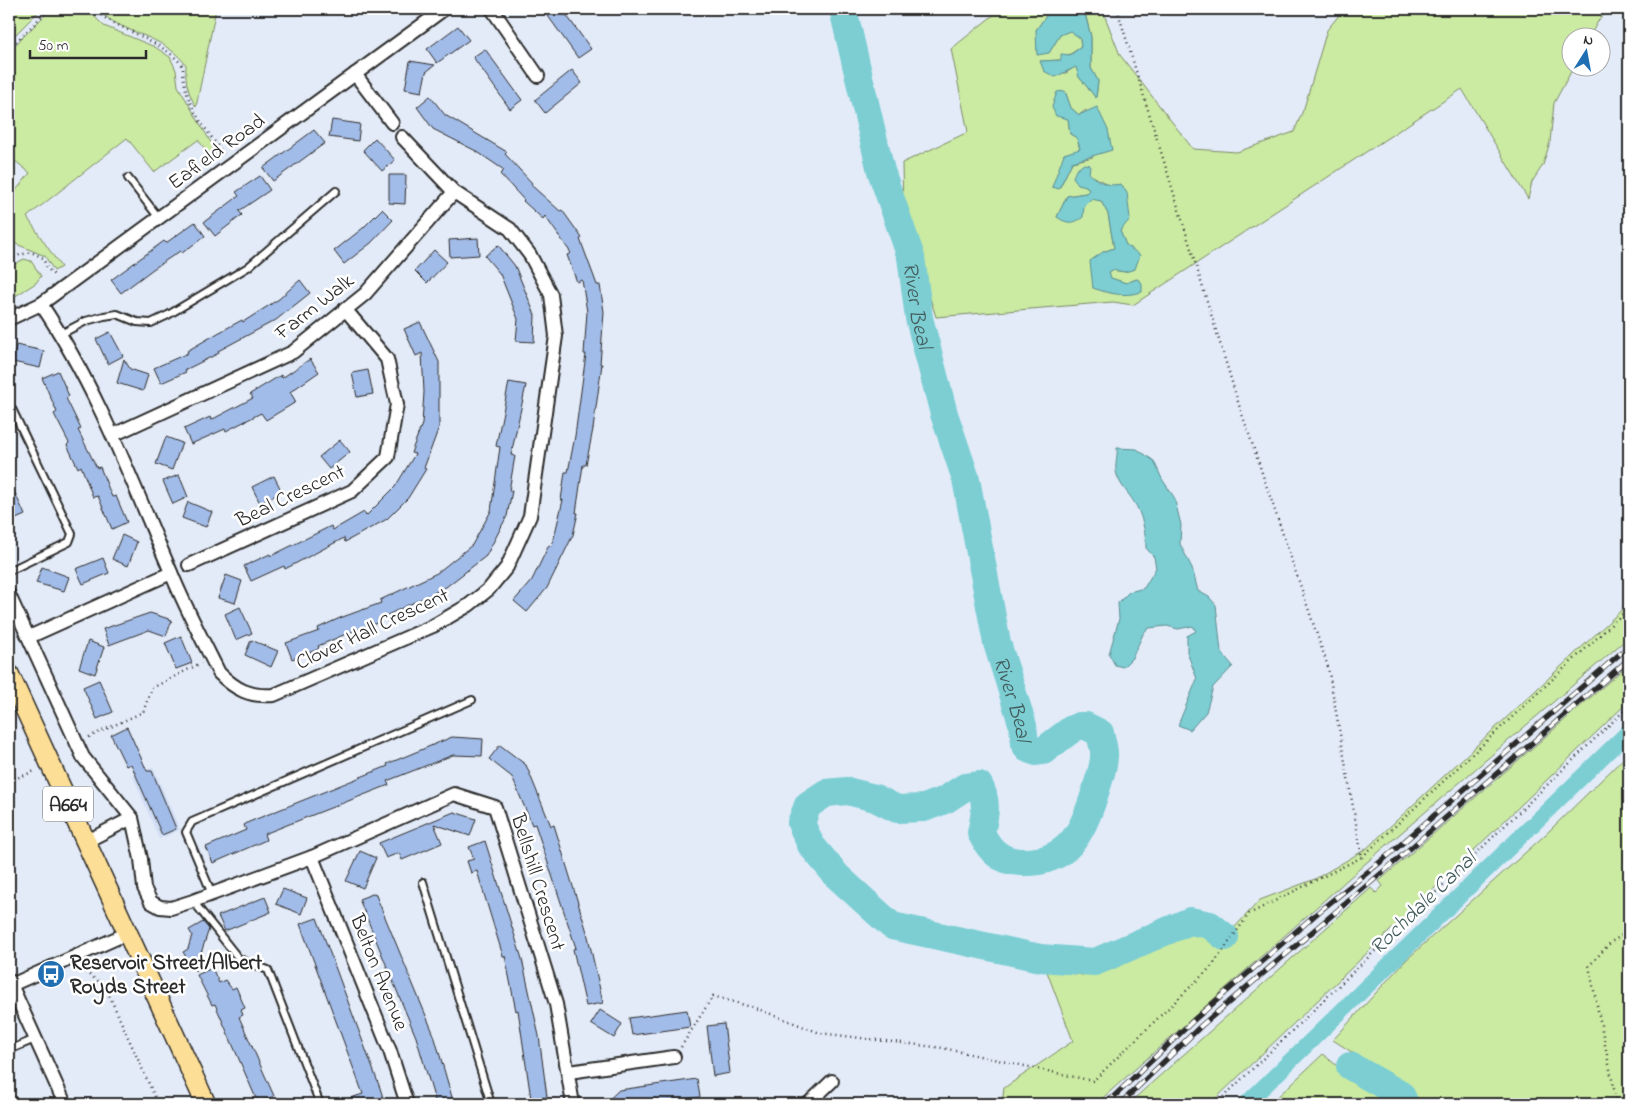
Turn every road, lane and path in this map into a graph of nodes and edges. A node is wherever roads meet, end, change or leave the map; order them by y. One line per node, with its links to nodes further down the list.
1 (49, 9): 6 (path)
2 (93, 9): 11 (path)
3 (444, 9): 7 (street, Eafield Road)
4 (492, 9): 8 (street)
5 (1117, 9): 40 (path)
6 (9, 49)
7 (355, 74): 9 (street); 11 (street, Eafield Road)
8 (538, 76)
9 (392, 123)
10 (402, 138): 14 (street, Clover Hall Crescent)
11 (231, 165): 15 (street, Eafield Road)
12 (128, 178): 15 (lane)
13 (336, 191): 21 (lane)
14 (454, 192): 19 (street, Farm Walk); 30 (street, Clover Hall Crescent)
15 (159, 218): 17 (street, Eafield Road)
16 (9, 258): 17 (path)
17 (64, 288): 18 (street, Eafield Road)
18 (41, 304): 20 (street, Eafield Road); 21 (street, Clover Hall Crescent)
19 (345, 309): 23 (street, Farm Walk); 24 (street, Beal Crescent)
20 (9, 319)
21 (61, 334): 23 (street, Clover Hall Crescent)
22 (12, 409): 25 (lane)
23 (113, 435): 26 (street, Clover Hall Crescent)
24 (189, 565)
25 (9, 570)
26 (171, 573): 29 (street); 30 (street, Clover Hall Crescent)
27 (9, 595): 29 (street)
28 (1629, 608): 40 (path)
29 (29, 638): 34 (street)
30 (212, 658): 34 (path)
31 (9, 674): 35 (main road, A664)
32 (472, 700): 42 (lane)
33 (1629, 706): 61 (path)
34 (77, 743): 37 (street)
35 (50, 765): 36 (path); 38 (main road, A664)
36 (9, 781)
37 (132, 818): 38 (street); 43 (street, Bellshill Crescent)
38 (85, 842): 45 (main road, A664)
39 (312, 857): 42 (street, Bellshill Crescent); 51 (street, Bellshill Crescent); 57 (street, Belton Avenue)
40 (1362, 857): 50 (path)
41 (424, 882): 58 (lane)
42 (212, 894): 43 (street, Bellshill Crescent)
43 (193, 901): 56 (lane)
44 (1629, 931): 62 (path)
45 (128, 933): 46 (street); 55 (main road, A664)
46 (66, 961): 47 (street); 54 (path)
47 (10, 984): 48 (street)
48 (35, 1039): 49 (lane); 53 (street)
49 (9, 1050)
50 (674, 1057): 51 (street)
51 (569, 1072): 59 (street, Bellshill Crescent)
52 (832, 1081): 60 (street)
53 (65, 1104)
54 (158, 1104)
55 (206, 1104)
56 (320, 1104)
57 (407, 1104)
58 (491, 1104)
59 (574, 1104)
60 (808, 1104)
61 (1216, 1104)
62 (1617, 1104)

